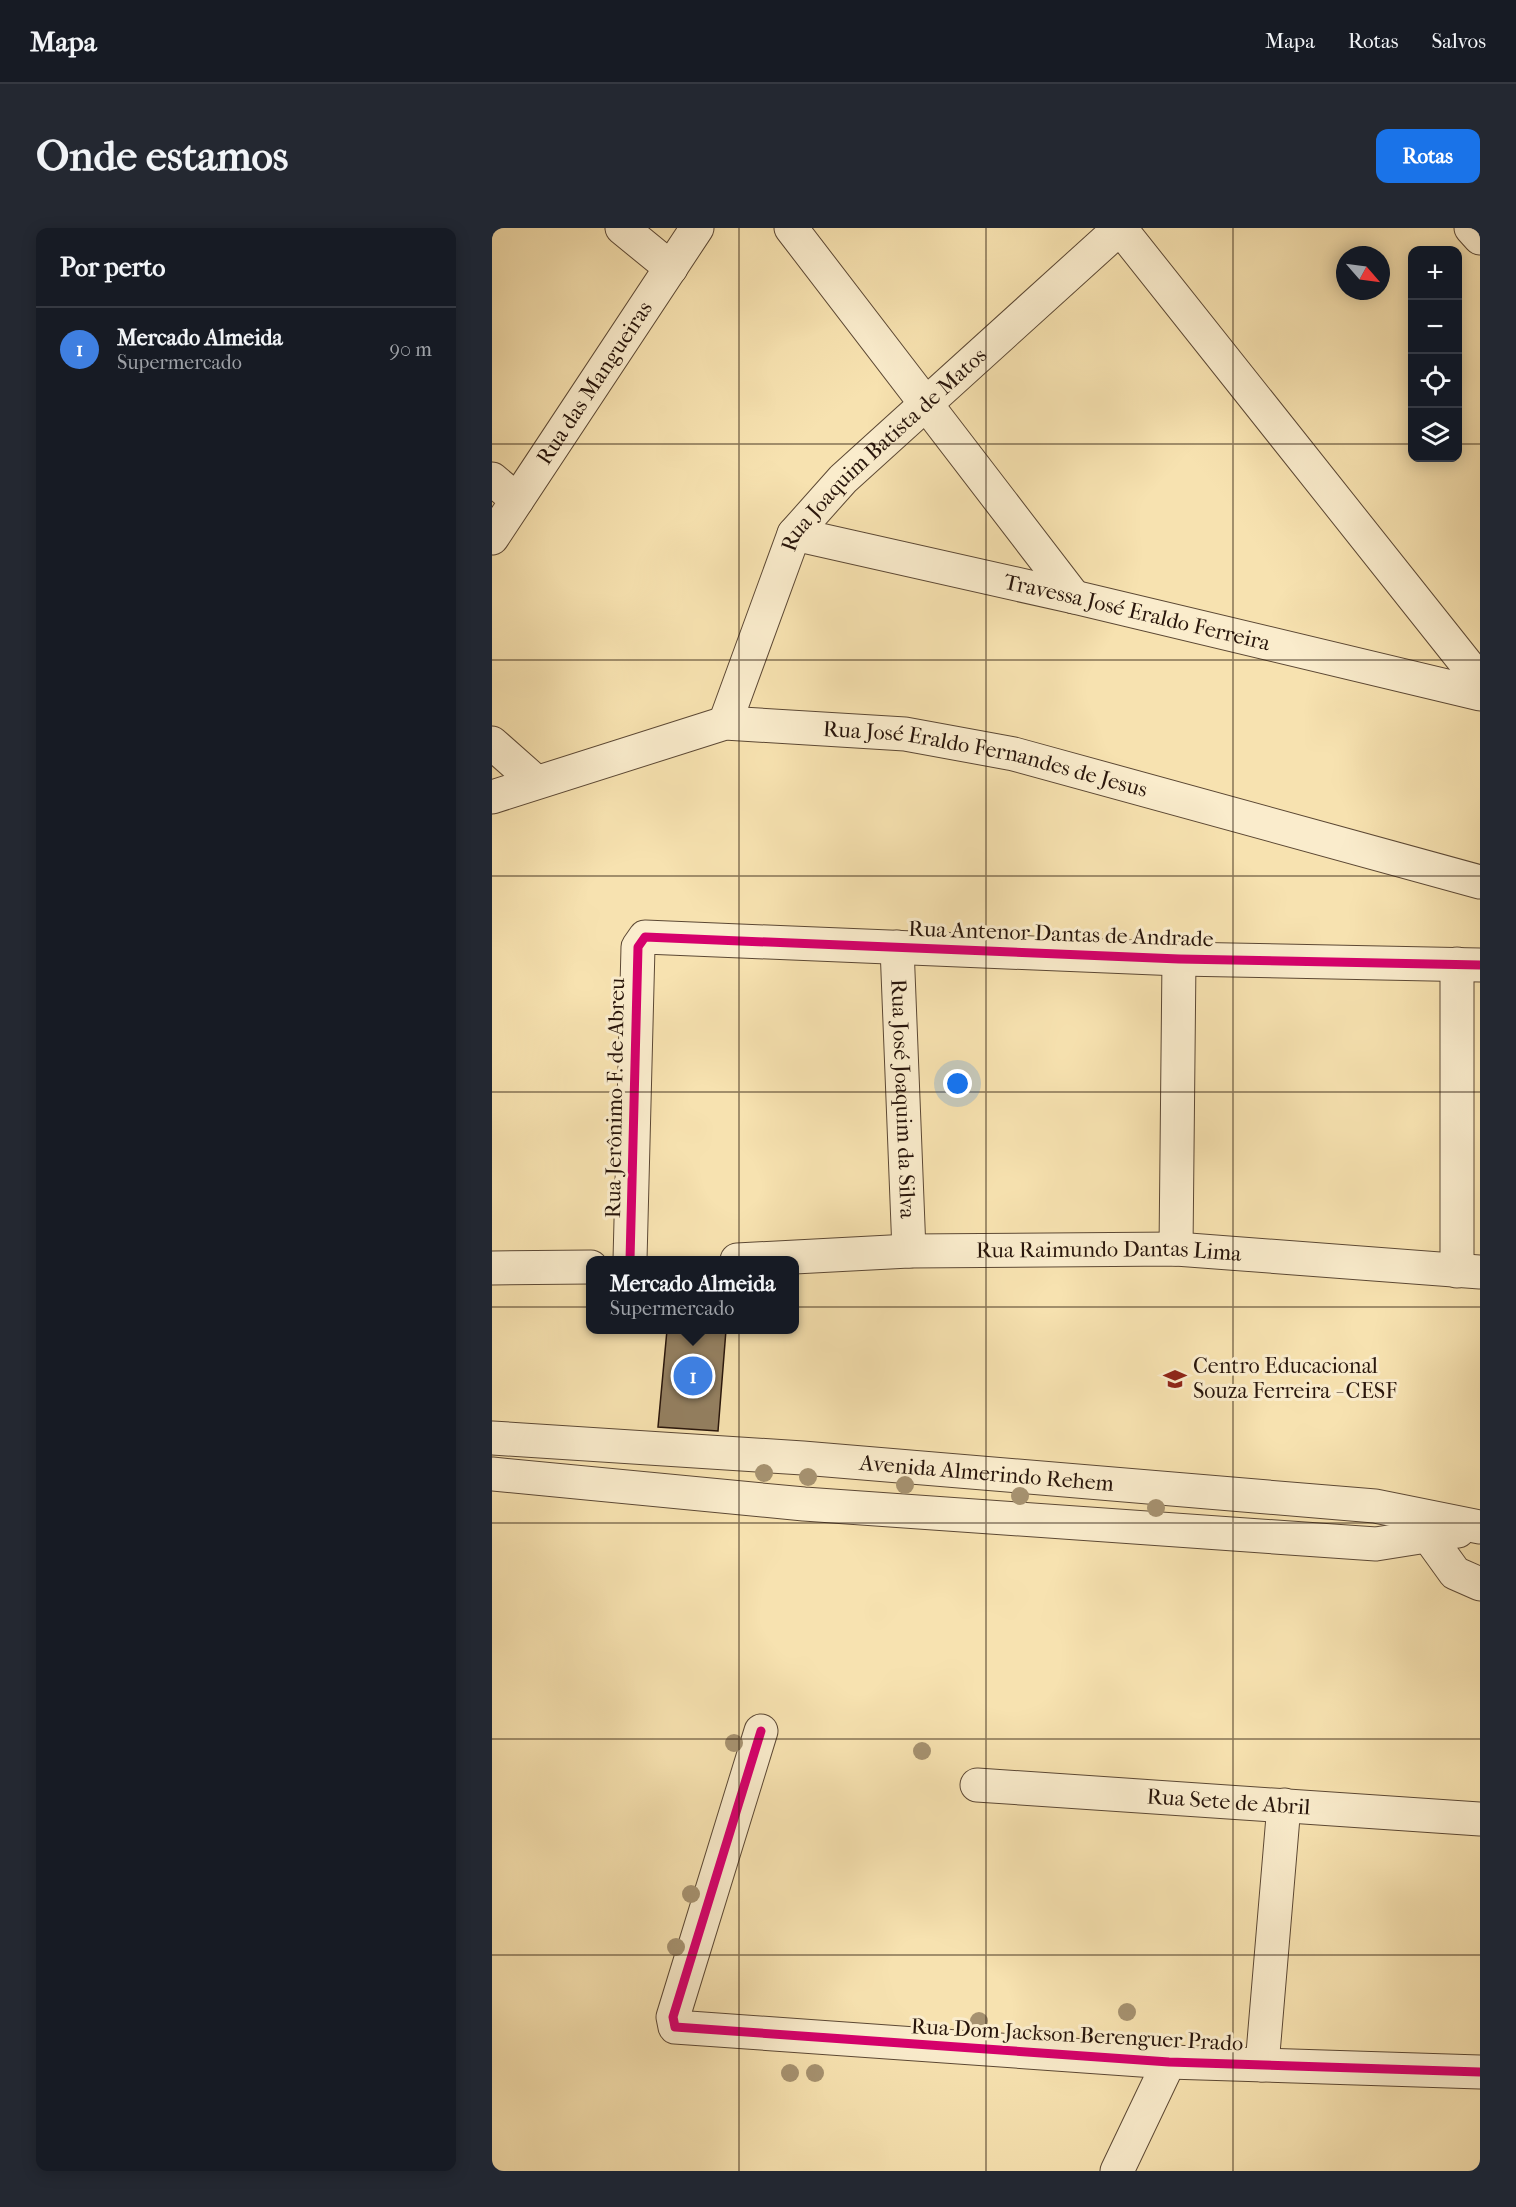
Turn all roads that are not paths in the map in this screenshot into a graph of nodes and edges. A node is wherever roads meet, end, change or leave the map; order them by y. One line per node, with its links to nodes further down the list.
1 (622, 228): 7 (street)
2 (697, 228): 7 (street, Rua das Mangueiras)
3 (791, 228): 8 (street)
4 (1120, 228): 8 (street, Rua Joaquim Batista de Matos); 14 (street)
5 (1471, 228): 6 (street)
6 (1480, 238)
7 (671, 268): 10 (street, Rua das Mangueiras)
8 (928, 404): 11 (street, Rua Joaquim Batista de Matos); 13 (street)
9 (492, 479): 10 (street)
10 (517, 500): 12 (street, Rua das Mangueiras)
11 (794, 534): 13 (street, Travessa José Eraldo Ferreira); 16 (street, Rua Joaquim Batista de Matos)
12 (492, 538)
13 (1074, 597): 15 (street, Travessa José Eraldo Ferreira)
14 (1480, 681)
15 (1480, 694)
16 (725, 723): 18 (street, Rua José Eraldo Fernandes de Jesus); 20 (street, Rua José Eraldo Fernandes de Jesus)
17 (492, 742): 18 (street)
18 (536, 782): 19 (street, Rua José Eraldo Fernandes de Jesus)
19 (492, 798)
20 (1480, 882)
21 (641, 938): 22 (street, Rua Antenor Dantas de Andrade); 27 (street, Rua Jerônimo F. de Abreu)
22 (897, 947): 23 (street, Rua Antenor Dantas de Andrade); 26 (street, Rua José Joaquim da Silva)
23 (1179, 959): 24 (street, Rua Antenor Dantas de Andrade); 25 (street)
24 (1468, 964): 31 (street)
25 (1176, 1249): 26 (street, Rua Raimundo Dantas Lima); 31 (street, Rua Raimundo Dantas Lima)
26 (909, 1251): 28 (street, Rua Raimundo Dantas Lima)
27 (630, 1256)
28 (799, 1257)
29 (586, 1267): 30 (street)
30 (492, 1268)
31 (1469, 1271)
32 (492, 1438): 33 (street, Avenida Almerindo Rehem)
33 (588, 1444): 34 (street, Avenida Almerindo Rehem); 36 (street)
34 (851, 1462): 37 (street, Avenida Almerindo Rehem); 38 (street)
35 (492, 1474): 36 (street, Avenida Almerindo Rehem)
36 (584, 1483): 38 (street, Avenida Almerindo Rehem)
37 (1221, 1493): 39 (street, Avenida Almerindo Rehem); 41 (street)
38 (849, 1507): 41 (street, Avenida Almerindo Rehem)
39 (1428, 1527): 40 (street, Avenida Almerindo Rehem); 41 (street, Avenida Almerindo Rehem); 42 (street)
40 (1480, 1527)
41 (1220, 1533)
42 (1480, 1584)
43 (761, 1731): 47 (street, Rua Dom Jackson Berenguer Prado)
44 (977, 1785): 45 (street, Rua Sete de Abril)
45 (1284, 1805): 46 (street, Rua Sete de Abril); 48 (street)
46 (1480, 1819)
47 (1169, 2062): 48 (street, Rua Dom Jackson Berenguer Prado); 50 (street)
48 (1262, 2065): 49 (street, Rua Dom Jackson Berenguer Prado)
49 (1480, 2072)
50 (1117, 2171)

